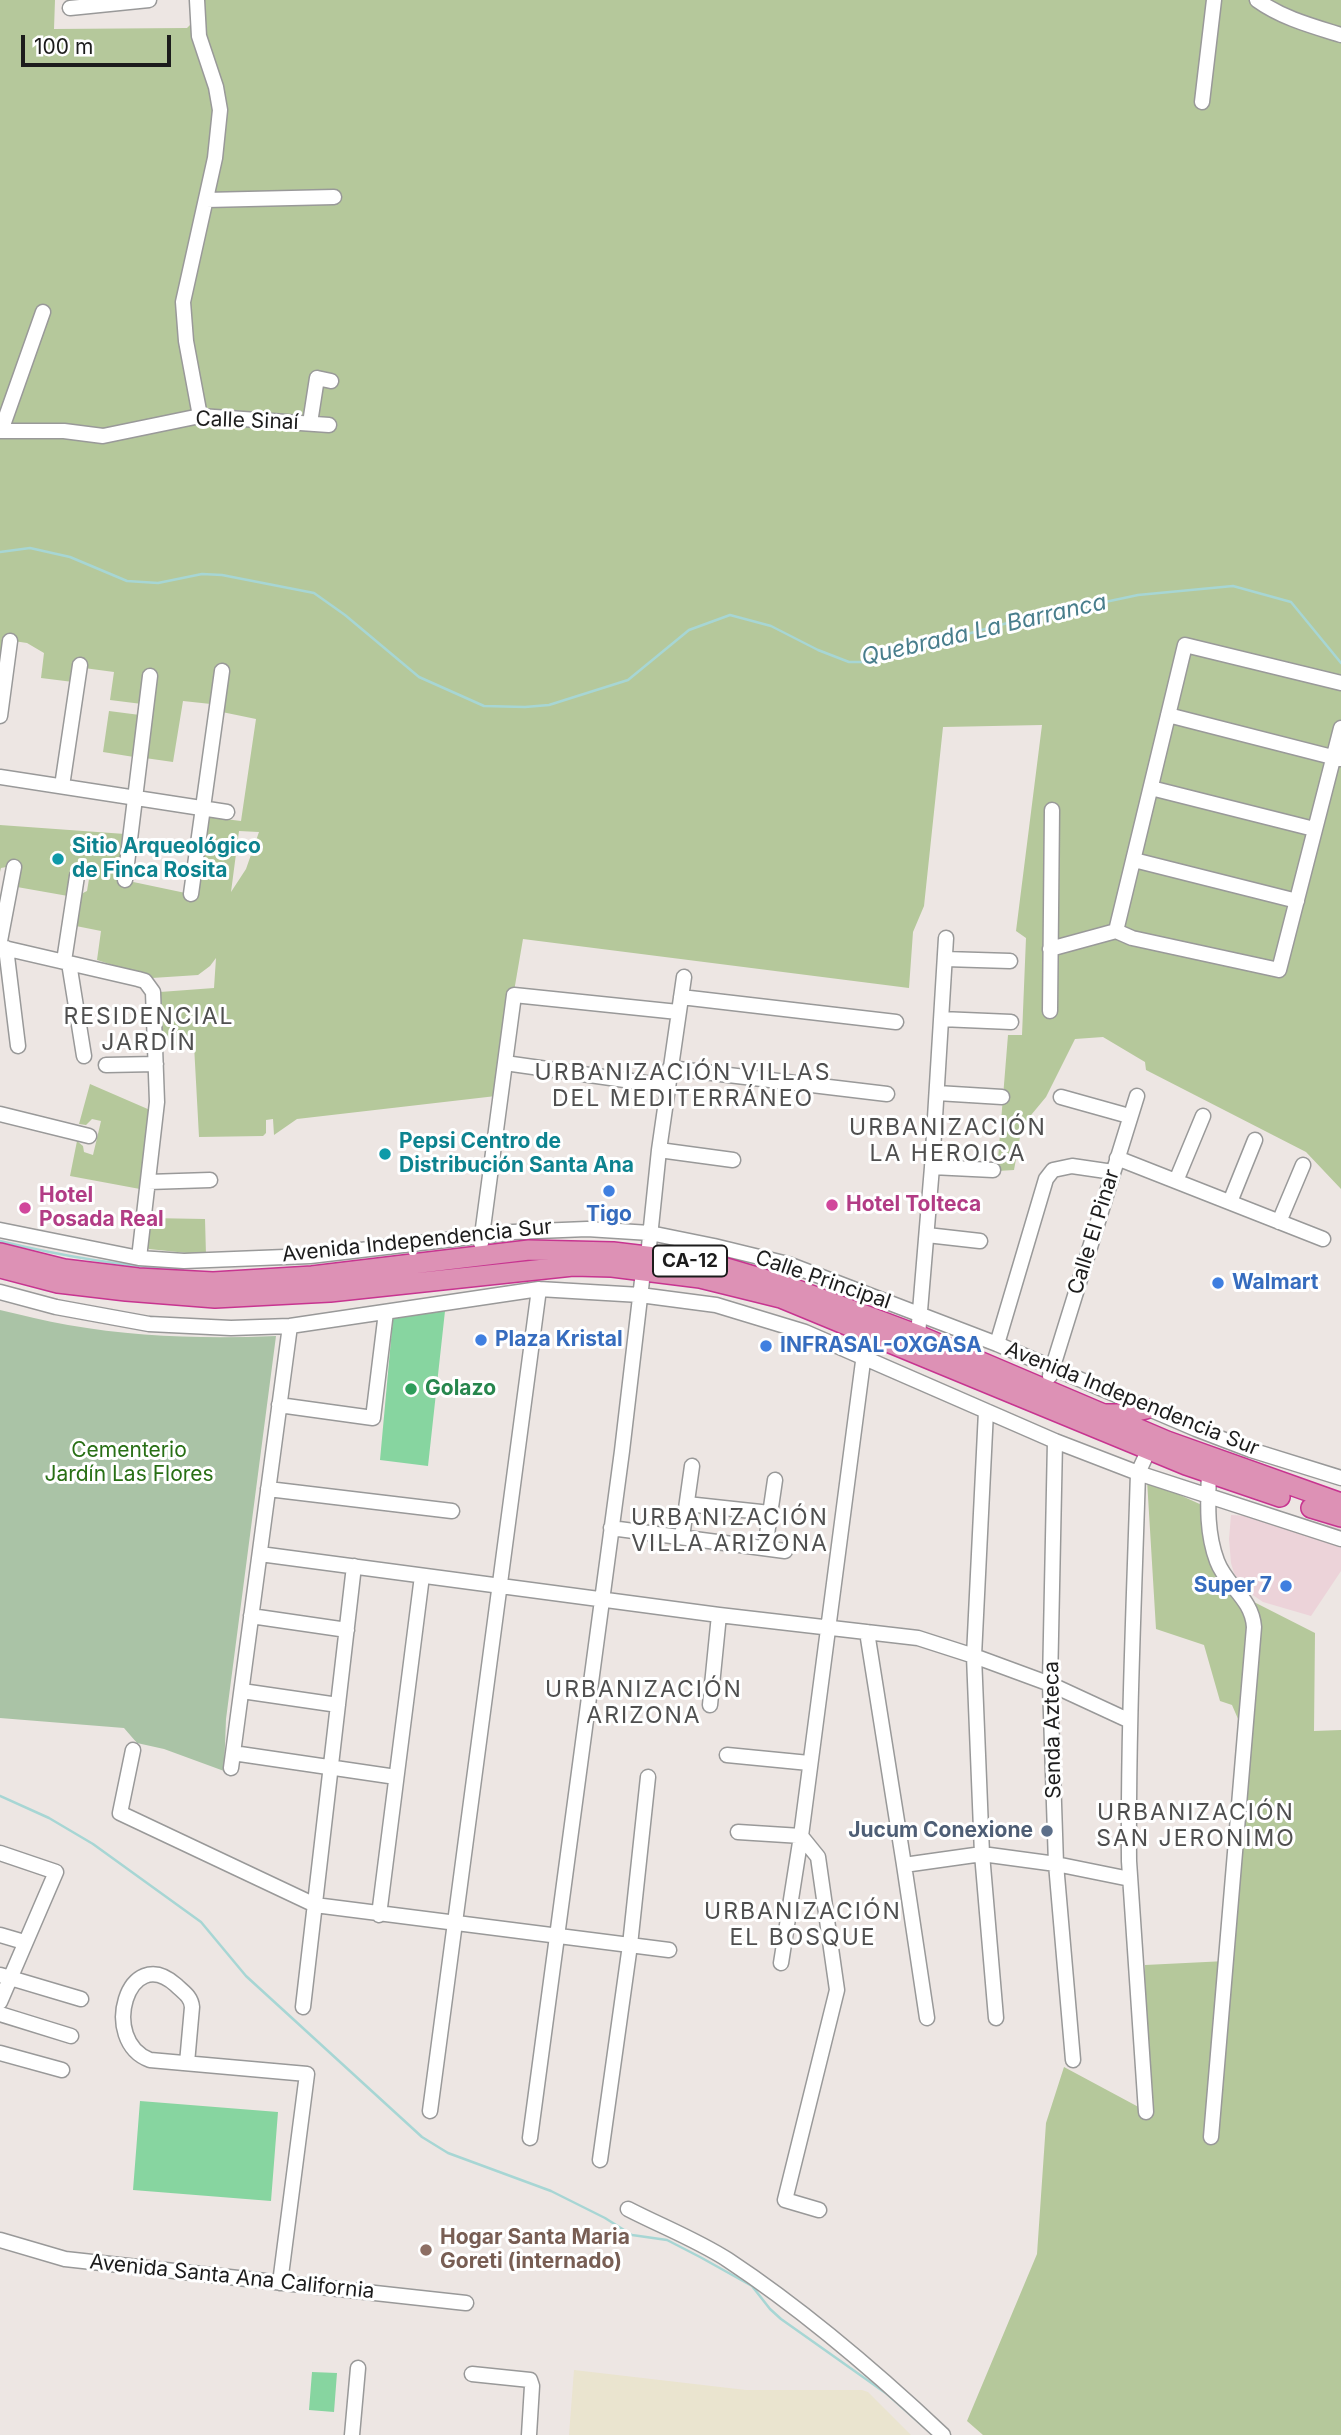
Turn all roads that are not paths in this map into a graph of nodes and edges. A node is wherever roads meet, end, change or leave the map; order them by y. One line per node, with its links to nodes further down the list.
1 (149, 0): 5 (street)
2 (197, 0): 9 (street)
3 (1214, 0): 7 (street)
4 (1257, 0): 6 (street)
5 (70, 8)
6 (1341, 35)
7 (1202, 102)
8 (334, 197): 9 (street)
9 (206, 200): 12 (street)
10 (43, 312): 15 (street)
11 (331, 381): 13 (street)
12 (200, 416): 13 (street, Calle Sinaí); 15 (street, Calle Sinaí)
13 (310, 424): 14 (street, Calle Sinaí)
14 (329, 425)
15 (1, 431)
16 (10, 640): 22 (street)
17 (79, 665): 26 (street)
18 (222, 671): 29 (street)
19 (150, 676): 28 (street)
20 (1341, 684): 21 (street)
21 (1168, 715): 24 (street); 27 (street)
22 (0, 716)
23 (1341, 728): 24 (street)
24 (1337, 758): 32 (street)
25 (0, 777): 26 (street)
26 (62, 786): 28 (street)
27 (1151, 788): 32 (street); 33 (street)
28 (135, 799): 29 (street); 36 (street)
29 (204, 808): 31 (street); 37 (street)
30 (1052, 810): 42 (street)
31 (227, 812)
32 (1314, 829): 38 (street)
33 (1133, 860): 38 (street); 39 (street)
34 (14, 867): 41 (street)
35 (77, 876): 45 (street)
36 (125, 880)
37 (191, 894)
38 (1297, 901): 39 (street)
39 (1116, 931): 42 (street)
40 (946, 938): 43 (street, Calle Principal)
41 (2, 946): 45 (street); 53 (street)
42 (1050, 949): 48 (street)
43 (945, 959): 44 (street); 50 (street, Calle Principal)
44 (1010, 961)
45 (67, 962): 54 (street); 56 (street)
46 (684, 977): 47 (street)
47 (681, 996): 49 (street); 51 (street)
48 (1051, 1011)
49 (678, 1012): 55 (street); 58 (street)
50 (941, 1019): 52 (street); 60 (street, Calle Principal)
51 (896, 1022)
52 (1011, 1022)
53 (18, 1046)
54 (84, 1056)
55 (505, 1063): 59 (street); 83 (street)
56 (156, 1064): 57 (street); 78 (street)
57 (106, 1065)
58 (670, 1068): 59 (street); 61 (street)
59 (667, 1086): 70 (street)
60 (937, 1093): 63 (street); 74 (street, Calle Principal)
61 (887, 1094)
62 (1137, 1096): 66 (street, Calle El Pinar)
63 (1002, 1097)
64 (1061, 1097): 66 (street)
65 (0, 1114): 68 (street)
66 (1129, 1116): 72 (street, Calle El Pinar)
67 (1203, 1116): 77 (street)
68 (89, 1136)
69 (1255, 1140): 79 (street)
70 (659, 1150): 71 (street); 82 (street)
71 (733, 1160)
72 (1115, 1165): 77 (street); 101 (street); 103 (street, Calle El Pinar)
73 (1303, 1165): 80 (street)
74 (932, 1167): 75 (street); 84 (street, Calle Principal)
75 (993, 1170)
76 (210, 1180): 78 (street)
77 (1176, 1181): 79 (street)
78 (148, 1182): 89 (street)
79 (1230, 1202): 80 (street)
80 (1279, 1222): 85 (street)
81 (0, 1230): 89 (street, Calle Principal)
82 (649, 1233): 83 (street, Calle Principal); 90 (street); 96 (street, Calle Principal)
83 (483, 1235): 88 (street); 91 (street, Calle Principal)
84 (927, 1235): 86 (street); 96 (street, Calle Principal)
85 (1323, 1239)
86 (980, 1241)
87 (0, 1253): 91 (highway, Avenida Independencia Sur / CA-12)
88 (478, 1254): 90 (highway, Avenida Independencia Sur / CA-12); 91 (highway, Avenida Independencia Sur / CA-12)
89 (139, 1258): 91 (street, Calle Principal)
90 (646, 1264): 92 (highway, Avenida Independencia Sur / CA-12); 95 (street); 99 (highway, Avenida Independencia Sur / CA-12); 100 (highway, Avenida Independencia Sur / CA-12)
91 (311, 1266)
92 (0, 1268)
93 (539, 1289): 95 (street); 97 (street); 131 (street)
94 (0, 1292): 98 (street)
95 (640, 1295): 102 (street); 123 (street)
96 (920, 1308): 100 (street); 101 (street, Calle Principal)
97 (386, 1312): 98 (street); 105 (street)
98 (290, 1326): 105 (street)
99 (867, 1331): 102 (street); 110 (highway, Avenida Independencia Sur / CA-12)
100 (918, 1335): 104 (highway, Avenida Independencia Sur / CA-12)
101 (997, 1345): 103 (street, Calle Principal)
102 (862, 1358): 107 (street); 135 (street)
103 (1053, 1368): 104 (street, Calle El Pinar); 106 (street, Calle Principal)
104 (1045, 1390): 108 (highway, Avenida Independencia Sur / CA-12)
105 (279, 1405): 116 (street)
106 (1146, 1409): 108 (highway); 114 (street, Calle Principal)
107 (986, 1411): 109 (street); 138 (street)
108 (1098, 1413): 118 (highway, Avenida Independencia Sur / CA-12)
109 (1055, 1441): 113 (street); 139 (street, Senda Azteca)
110 (1149, 1450): 112 (highway, Avenida Independencia Sur / CA-12); 113 (street)
111 (692, 1466): 119 (street)
112 (1209, 1472): 117 (street); 122 (highway, Avenida Independencia Sur / CA-12)
113 (1138, 1473): 117 (street); 143 (street)
114 (1341, 1478)
115 (775, 1480): 121 (street)
116 (268, 1489): 120 (street); 128 (street)
117 (1209, 1495): 125 (street); 180 (street)
118 (1341, 1503)
119 (687, 1504): 121 (street); 124 (street)
120 (452, 1511)
121 (770, 1513): 126 (street)
122 (1341, 1517)
123 (611, 1528): 124 (street); 132 (street)
124 (682, 1537): 126 (street)
125 (1341, 1539)
126 (765, 1548): 127 (street)
127 (785, 1551)
128 (260, 1554): 129 (street); 134 (street)
129 (354, 1566): 130 (street); 136 (street)
130 (422, 1576): 131 (street); 148 (street)
131 (498, 1584): 132 (street); 159 (street)
132 (601, 1600): 133 (street); 161 (street)
133 (719, 1615): 135 (street); 142 (street)
134 (251, 1616): 136 (street); 140 (street)
135 (827, 1627): 137 (street); 146 (street)
136 (346, 1630): 141 (street)
137 (867, 1633): 138 (street); 155 (street)
138 (974, 1656): 139 (street); 153 (street)
139 (1051, 1684): 143 (street); 154 (street, Senda Azteca)
140 (242, 1691): 141 (street); 147 (street)
141 (338, 1705): 147 (street)
142 (710, 1705)
143 (1130, 1721): 156 (street)
144 (133, 1750): 157 (street)
145 (727, 1755): 146 (street)
146 (809, 1763): 151 (street)
147 (331, 1768): 148 (street); 157 (street)
148 (396, 1777): 158 (street)
149 (648, 1777): 163 (street)
150 (738, 1832): 151 (street)
151 (801, 1836): 165 (street); 184 (street)
152 (0, 1853): 162 (street)
153 (982, 1854): 154 (street); 155 (street); 172 (street)
154 (1056, 1864): 156 (street); 175 (street, Senda Azteca)
155 (904, 1865): 171 (street)
156 (1130, 1879): 179 (street)
157 (315, 1905): 158 (street); 169 (street)
158 (379, 1914): 159 (street)
159 (456, 1923): 161 (street); 178 (street)
160 (0, 1935): 162 (street)
161 (558, 1936): 163 (street); 181 (street)
162 (24, 1942): 166 (street)
163 (630, 1945): 164 (street); 182 (street)
164 (669, 1950)
165 (781, 1963)
166 (5, 1977): 167 (street); 168 (street)
167 (81, 1999)
168 (0, 2002)
169 (303, 2007)
170 (0, 2014): 173 (street)
171 (927, 2018)
172 (996, 2018)
173 (71, 2036)
174 (0, 2053): 177 (street)
175 (1073, 2060)
176 (187, 2063): 176 (street); 186 (street)
177 (62, 2070)
178 (430, 2111)
179 (1146, 2112)
180 (1212, 2137)
181 (530, 2138)
182 (600, 2160)
183 (628, 2208): 192 (street)
184 (819, 2210)
185 (0, 2240): 186 (street, Avenida Santa Ana California)
186 (280, 2283): 187 (street, Avenida Santa Ana California)
187 (466, 2303)
188 (358, 2368): 190 (street)
189 (472, 2374): 191 (street)
190 (352, 2435)
191 (529, 2435)
192 (943, 2435)

